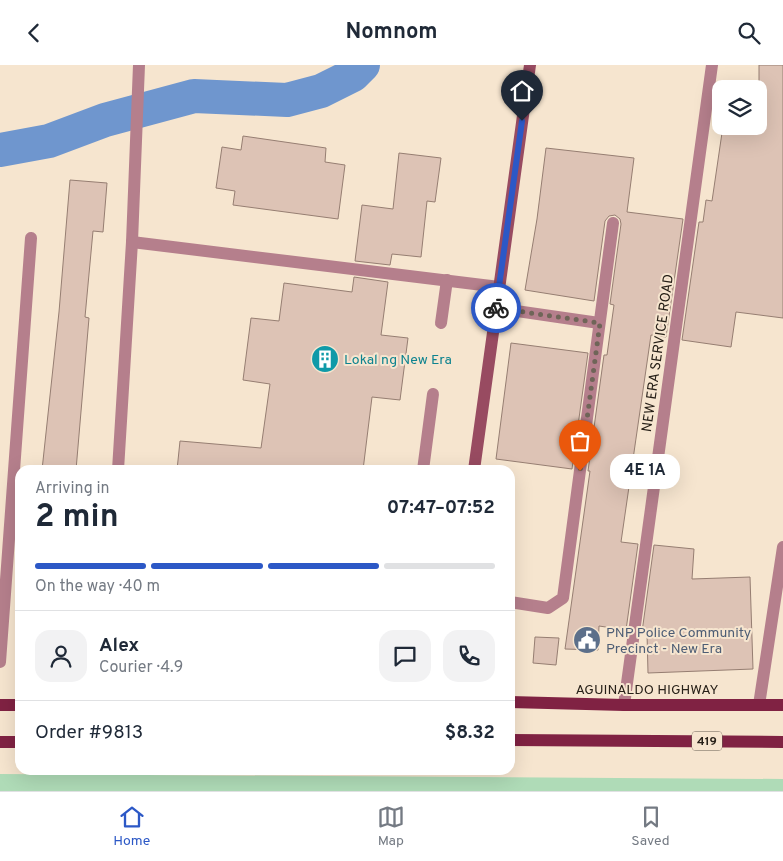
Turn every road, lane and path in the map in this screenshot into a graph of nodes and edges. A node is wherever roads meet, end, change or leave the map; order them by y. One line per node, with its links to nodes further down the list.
1 (139, 65): 6 (street)
2 (530, 65): 8 (street)
3 (712, 65): 22 (street, NEW ERA SERVICE ROAD)
4 (613, 223): 11 (street)
5 (31, 238): 18 (street)
6 (132, 242): 7 (street); 13 (street)
7 (447, 280): 8 (street); 10 (street)
8 (499, 287): 9 (street)
9 (496, 309): 11 (street); 15 (street)
10 (441, 323)
11 (600, 323): 17 (street)
12 (433, 394): 14 (street)
13 (118, 465)
14 (423, 465)
15 (475, 465)
16 (783, 547): 23 (street)
17 (515, 603)
18 (0, 662)
19 (515, 702): 22 (main road, AGUINALDO HIGHWAY)
20 (0, 705): 21 (main road)
21 (15, 705)
22 (624, 705): 23 (main road, AGUINALDO HIGHWAY)
23 (759, 705): 24 (main road, AGUINALDO HIGHWAY)
24 (783, 705)
25 (515, 740): 28 (main road, 419)
26 (0, 742): 27 (main road)
27 (15, 742)
28 (783, 743)

